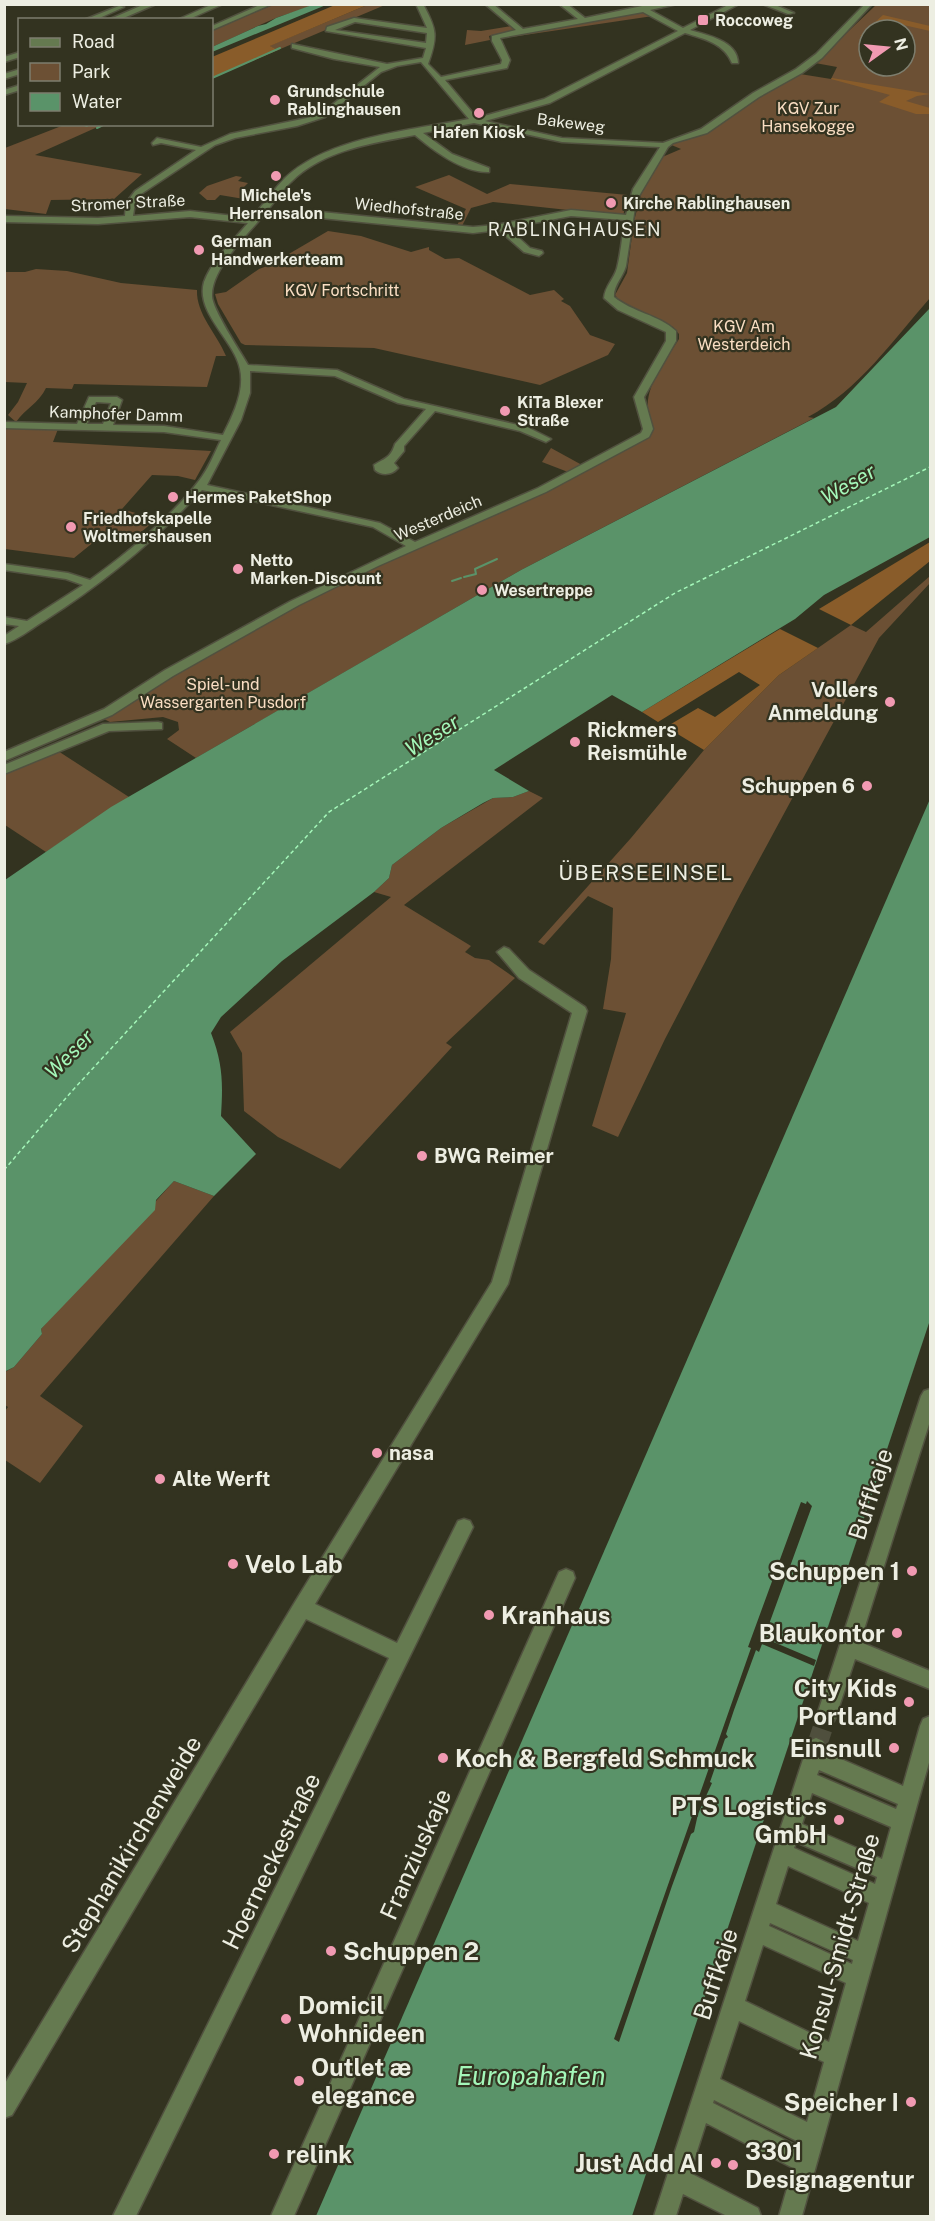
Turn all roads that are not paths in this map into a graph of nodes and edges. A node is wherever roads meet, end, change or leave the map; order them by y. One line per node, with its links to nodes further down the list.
1 (126, 4): 16 (street)
2 (220, 4): 18 (street)
3 (269, 4): 20 (street)
4 (419, 4): 22 (street)
5 (488, 4): 21 (street)
6 (562, 4): 19 (street)
7 (638, 4): 13 (street)
8 (674, 4): 13 (street)
9 (736, 4): 23 (street)
10 (765, 4): 14 (street)
11 (870, 4): 33 (street)
12 (152, 5): 15 (street); 17 (street)
13 (645, 10): 19 (street); 23 (street)
14 (789, 13)
15 (145, 15)
16 (92, 18)
17 (116, 18)
18 (185, 18)
19 (583, 20): 21 (street)
20 (213, 28)
21 (520, 30): 29 (street)
22 (431, 31): 25 (street); 25 (street)
23 (685, 31): 26 (street); 30 (street)
24 (295, 46): 28 (street)
25 (429, 46): 27 (street)
26 (735, 61)
27 (424, 62): 28 (street); 29 (street)
28 (387, 66): 34 (street)
29 (440, 79): 30 (street)
30 (476, 121): 31 (street); 33 (street, Bakeweg)
31 (417, 132): 35 (street); 36 (street)
32 (156, 143): 34 (street)
33 (664, 145): 37 (street)
34 (201, 149): 39 (street)
35 (486, 170)
36 (255, 217): 39 (street, Stromer Straße); 40 (street, Wiedhofstraße); 42 (street)
37 (628, 218): 40 (street, Wiedhofstraße); 51 (street, Westerdeich)
38 (4, 219): 39 (street, Stromer Straße)
39 (129, 219)
40 (501, 227): 41 (street)
41 (539, 253)
42 (244, 368): 43 (street); 47 (street)
43 (433, 407): 48 (street); 49 (street)
44 (4, 425): 45 (street, Kamphofer Damm)
45 (81, 427): 46 (street, Kamphofer Damm); 46 (street)
46 (107, 428): 47 (street, Kamphofer Damm)
47 (226, 438): 50 (street)
48 (546, 439)
49 (388, 464)
50 (201, 487): 51 (street); 53 (street)
51 (414, 546): 58 (street, Westerdeich)
52 (4, 567): 53 (street)
53 (92, 584): 55 (street)
54 (4, 620): 55 (street)
55 (29, 625): 56 (street)
56 (4, 641)
57 (158, 726): 59 (street)
58 (4, 757)
59 (4, 770)
60 (504, 952): 64 (street, Stephanikirchenweide)
61 (930, 1396): 65 (street, Buffkaje)
62 (464, 1527): 66 (street, Hoerneckestraße)
63 (566, 1578): 90 (street, Franziuskaje)
64 (302, 1608): 66 (street); 84 (street, Stephanikirchenweide)
65 (849, 1647): 67 (street); 68 (street, Buffkaje)
66 (402, 1654): 89 (street, Hoerneckestraße)
67 (930, 1680)
68 (828, 1712)
69 (930, 1726): 71 (street, Konsul-Smidt-Straße)
70 (806, 1780): 71 (street, Buffkaje); 72 (street); 73 (street, Buffkaje)
71 (910, 1799): 72 (street, Konsul-Smidt-Straße)
72 (903, 1822): 75 (street, Konsul-Smidt-Straße)
73 (790, 1829): 74 (street, Buffkaje); 75 (street)
74 (782, 1853): 76 (street); 77 (street, Buffkaje)
75 (889, 1872): 76 (street, Konsul-Smidt-Straße)
76 (882, 1898): 79 (street, Konsul-Smidt-Straße)
77 (764, 1909): 78 (street, Buffkaje); 79 (street)
78 (757, 1931): 80 (street); 81 (street, Buffkaje)
79 (865, 1955): 80 (street, Konsul-Smidt-Straße)
80 (858, 1978): 82 (street, Konsul-Smidt-Straße)
81 (733, 2007): 82 (street); 83 (street, Buffkaje)
82 (836, 2057): 86 (street, Konsul-Smidt-Straße)
83 (708, 2085): 85 (street, Buffkaje); 86 (street)
84 (4, 2107)
85 (700, 2108): 87 (street); 88 (street, Buffkaje)
86 (813, 2137): 87 (street, Konsul-Smidt-Straße)
87 (806, 2162): 93 (street, Konsul-Smidt-Straße)
88 (677, 2179): 91 (street, Buffkaje); 92 (street)
89 (124, 2217)
90 (282, 2217)
91 (665, 2217)
92 (750, 2217)
93 (790, 2217)

